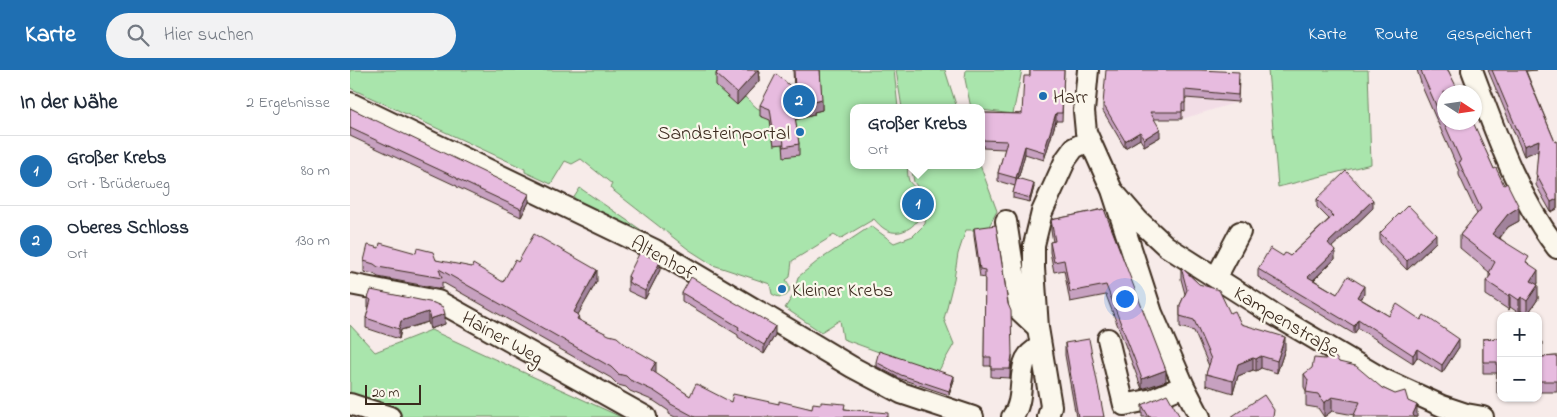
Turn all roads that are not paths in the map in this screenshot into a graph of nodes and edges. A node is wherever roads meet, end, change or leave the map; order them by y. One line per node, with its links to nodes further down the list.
1 (1088, 70): 4 (street)
2 (1472, 70): 8 (street)
3 (350, 103): 17 (street, Altenhof)
4 (1090, 142): 5 (street); 11 (street)
5 (1112, 190): 9 (street, Kampenstraße); 13 (street)
6 (1006, 221): 11 (street)
7 (1240, 232): 9 (street)
8 (1557, 248)
9 (1216, 278): 21 (street, Kampenstraße)
10 (350, 284): 16 (street, Hainer Weg)
11 (1040, 337): 18 (street); 19 (street)
12 (1108, 339): 13 (street)
13 (1184, 386): 20 (street)
14 (350, 404): 15 (street)
15 (390, 417)
16 (646, 417)
17 (974, 417)
18 (1012, 417)
19 (1048, 417)
20 (1200, 417)
21 (1483, 417)

